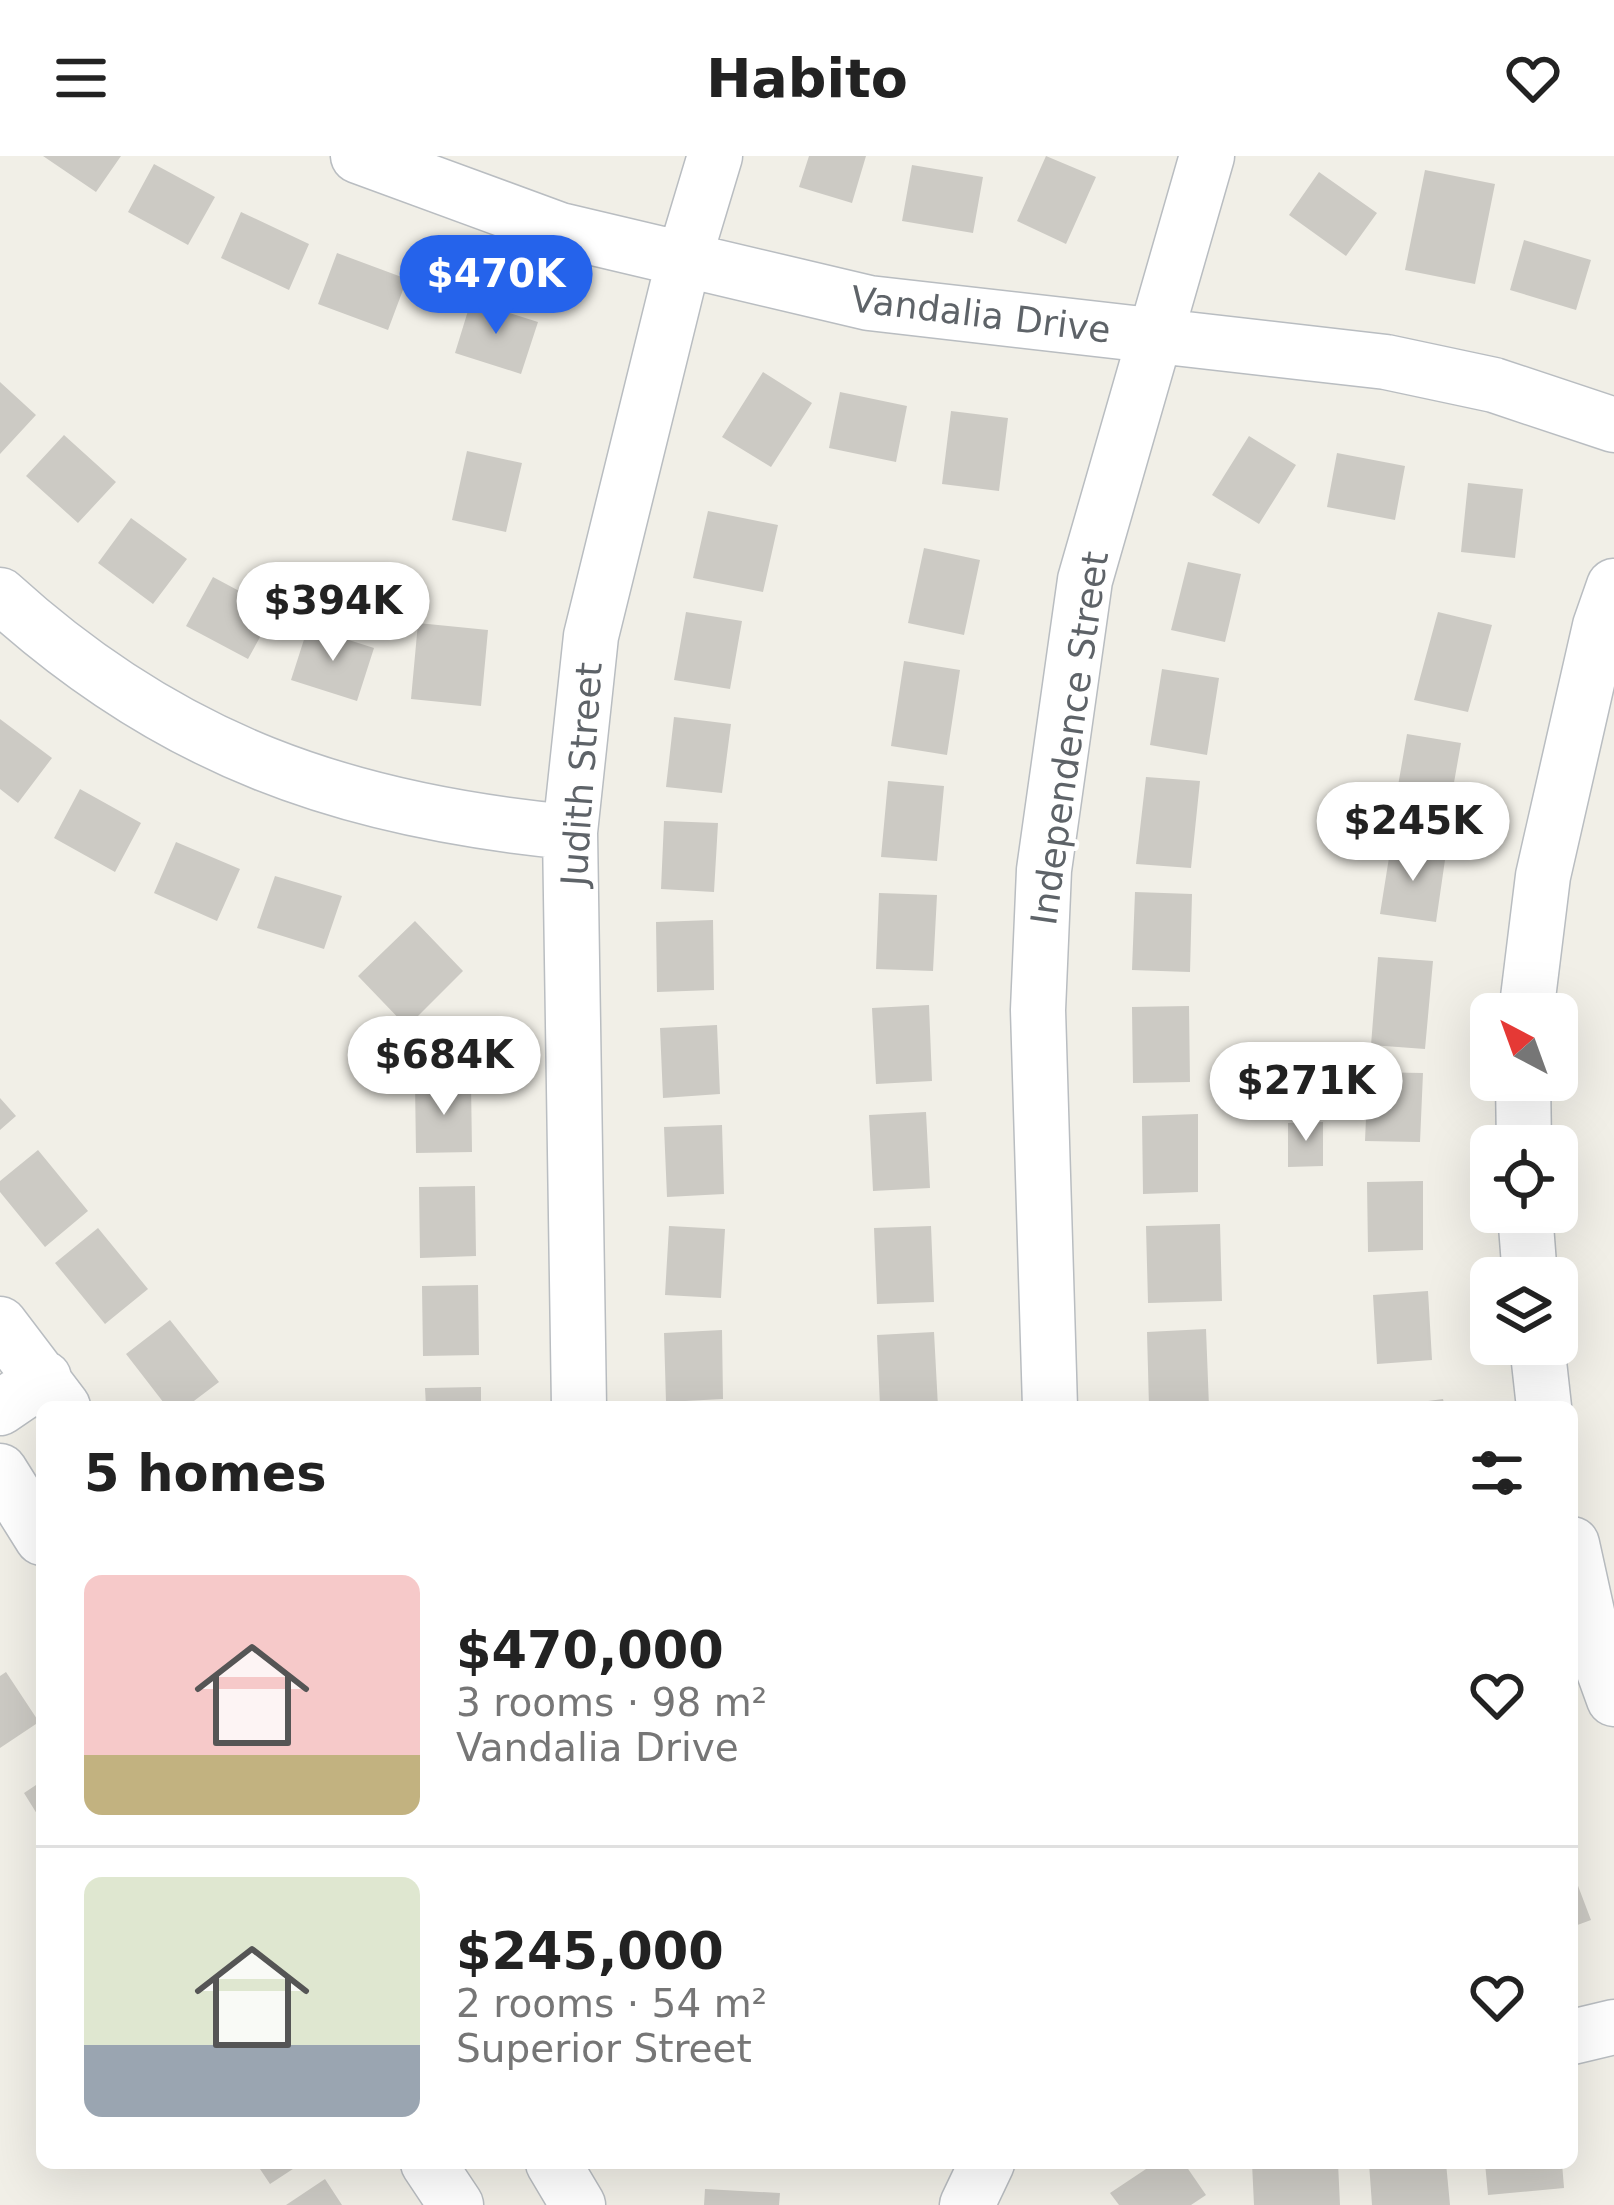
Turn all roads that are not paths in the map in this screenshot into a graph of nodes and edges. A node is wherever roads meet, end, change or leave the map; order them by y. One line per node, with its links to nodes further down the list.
1 (358, 156): 4 (street, Vandalia Drive)
2 (715, 156): 4 (street, Judith Street)
3 (1207, 156): 5 (street, Independence Street)
4 (684, 260): 5 (street, Vandalia Drive); 9 (street, Judith Street)
5 (1153, 336): 6 (street, Vandalia Drive); 15 (street, Independence Street)
6 (1614, 425)
7 (1614, 586): 10 (street)
8 (0, 595): 9 (street)
9 (570, 832): 14 (street, Judith Street)
10 (1529, 993)
11 (0, 1324): 13 (street)
12 (1539, 1365): 16 (street)
13 (36, 1398)
14 (579, 1401)
15 (1049, 1401)
16 (1543, 1401)
17 (0, 1471): 18 (street)
18 (36, 1528)
19 (1578, 1571): 20 (street)
20 (1614, 1700)
21 (1614, 2026): 22 (street)
22 (1578, 2035)
23 (432, 2169): 26 (street)
24 (557, 2169): 27 (street)
25 (984, 2169): 28 (street)
26 (456, 2205)
27 (578, 2205)
28 (967, 2205)

